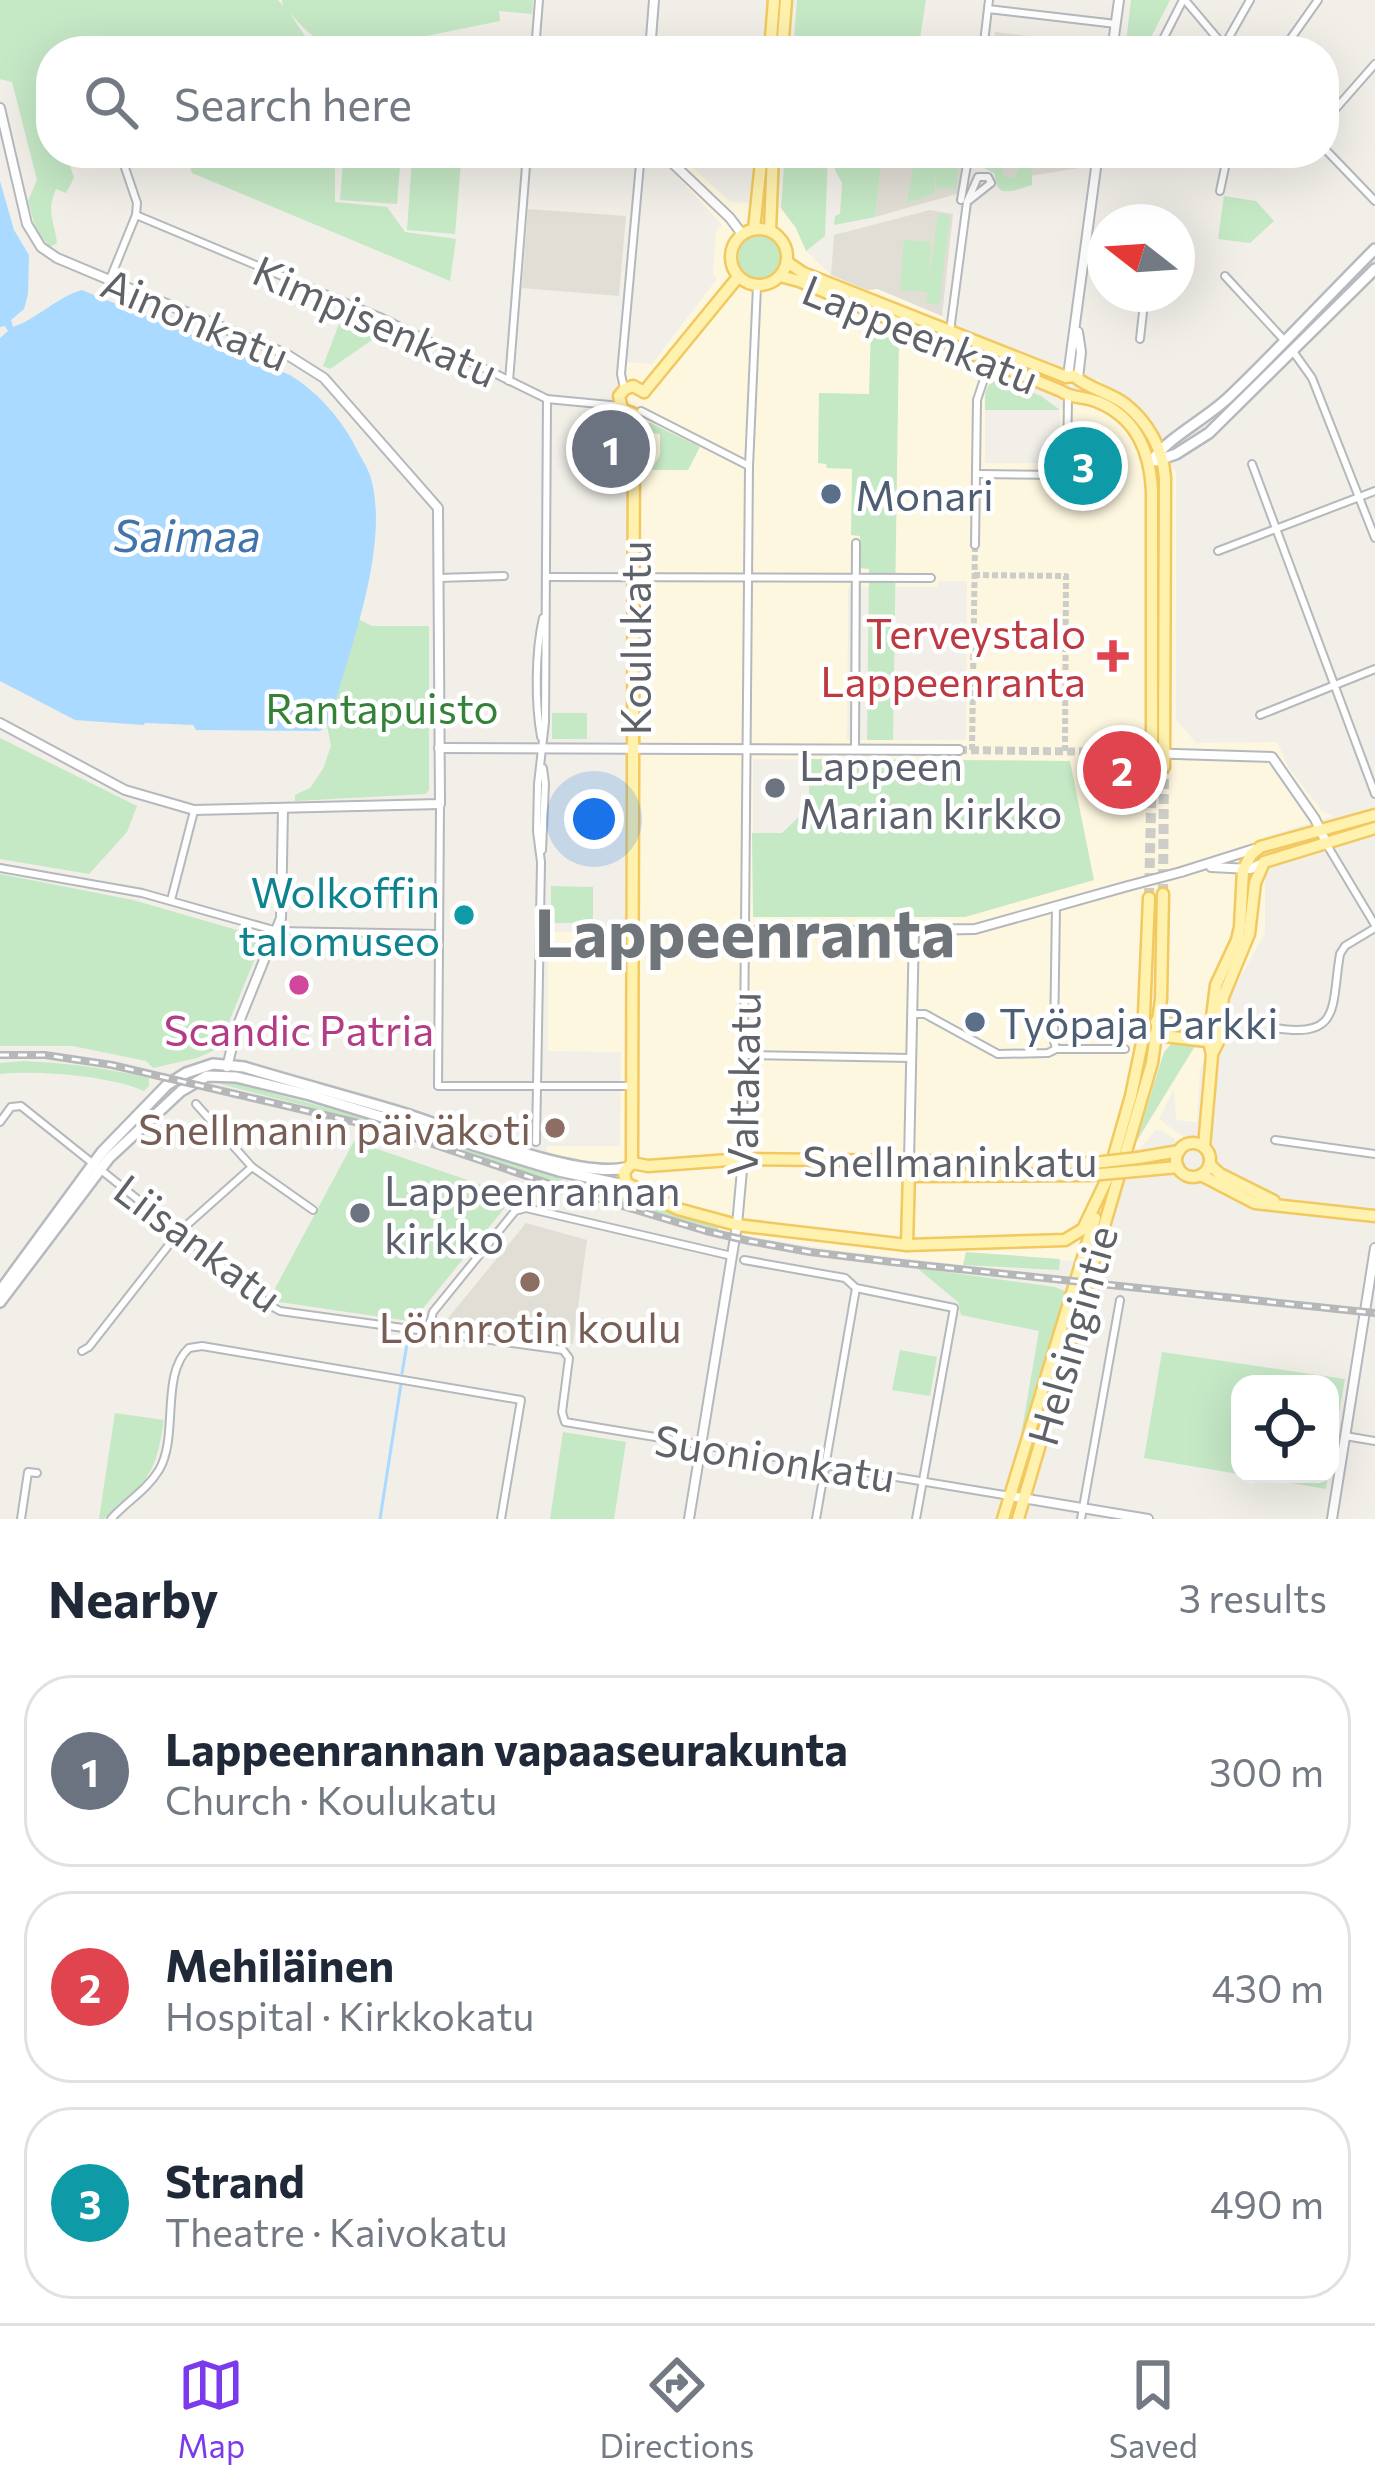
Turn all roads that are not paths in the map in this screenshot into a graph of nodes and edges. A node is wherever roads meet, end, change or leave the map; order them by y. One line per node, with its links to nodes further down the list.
1 (539, 0): 11 (street)
2 (654, 0): 12 (street)
3 (774, 0): 13 (main road)
4 (786, 0): 14 (main road)
5 (1119, 0): 10 (street)
6 (1184, 0): 17 (street); 18 (street)
7 (1250, 0): 19 (street)
8 (1318, 0): 20 (street)
9 (989, 4): 10 (street); 15 (street)
10 (1116, 24): 16 (street)
11 (536, 36)
12 (651, 36)
13 (771, 36)
14 (783, 36)
15 (985, 36)
16 (1114, 36)
17 (1164, 36)
18 (1215, 36)
19 (1232, 36)
20 (1293, 36)
21 (1375, 64): 22 (street)
22 (1339, 105)
23 (0, 108): 48 (street, Ainonkatu)
24 (1339, 164): 36 (street)
25 (125, 168): 37 (street)
26 (526, 168): 57 (street)
27 (639, 168): 58 (street)
28 (678, 168): 39 (street)
29 (759, 168): 39 (main road)
30 (772, 168): 38 (main road)
31 (967, 168): 35 (street)
32 (1097, 168): 41 (street)
33 (1225, 168): 34 (street)
34 (1220, 191)
35 (964, 201): 35 (street); 51 (street)
36 (1375, 202)
37 (136, 214): 48 (street); 57 (street, Kimpisenkatu)
38 (770, 231): 39 (main road); 43 (main road)
39 (748, 232): 47 (main road)
40 (1375, 249): 53 (main road)
41 (1084, 259): 42 (street); 56 (street)
42 (1087, 259)
43 (787, 262): 45 (main road); 51 (main road, Lappeenkatu)
44 (1375, 268): 54 (main road)
45 (781, 276): 49 (main road); 55 (main road, Lappeenkatu)
46 (1225, 276): 53 (street)
47 (737, 277): 49 (main road); 59 (main road)
48 (110, 280): 77 (street, Ainonkatu)
49 (757, 286): 66 (street, Valtakatu)
50 (1143, 312): 52 (street)
51 (950, 331): 56 (main road, Lappeenkatu)
52 (1140, 339)
53 (1284, 340): 54 (street); 64 (main road)
54 (1293, 351): 64 (main road); 69 (street)
55 (990, 361): 60 (main road, Lappeenkatu); 67 (street)
56 (1073, 378): 60 (main road); 60 (main road); 64 (main road, Lappeenkatu)
57 (509, 381): 61 (street, Kimpisenkatu)
58 (625, 388): 59 (main road); 62 (main road)
59 (644, 392): 63 (main road)
60 (1068, 394): 64 (main road, Lappeenkatu); 67 (street)
61 (547, 399): 62 (street, Kimpisenkatu); 76 (street)
62 (620, 406): 63 (main road)
63 (638, 413): 66 (street); 78 (main road, Koulukatu)
64 (1158, 457): 93 (main road)
65 (1252, 464): 70 (street)
66 (749, 466): 79 (street, Valtakatu)
67 (976, 474): 73 (street)
68 (1375, 491): 69 (street)
69 (1359, 497): 70 (street); 71 (street)
70 (1276, 529): 74 (street); 83 (street)
71 (1375, 538)
72 (856, 543): 80 (street)
73 (975, 544)
74 (1218, 551)
75 (504, 576): 77 (street)
76 (546, 577): 78 (street); 87 (street)
77 (438, 578): 86 (street, Ainonkatu)
78 (634, 578): 79 (street); 89 (main road, Koulukatu)
79 (748, 578): 80 (street); 90 (street, Valtakatu)
80 (856, 578): 81 (street); 88 (street)
81 (932, 578)
82 (1375, 670): 83 (street)
83 (1336, 686): 84 (street); 94 (street)
84 (1260, 715)
85 (0, 723): 97 (street)
86 (439, 748): 87 (street); 95 (street, Ainonkatu)
87 (541, 748): 89 (street); 125 (street)
88 (855, 748): 90 (street); 91 (street)
89 (634, 749): 90 (street); 124 (main road, Koulukatu)
90 (746, 749): 111 (street, Valtakatu)
91 (959, 750)
92 (1112, 752): 93 (street)
93 (1158, 760): 100 (street)
94 (1375, 794)
95 (440, 803): 96 (street); 114 (street, Ainonkatu)
96 (283, 808): 97 (street); 113 (street)
97 (194, 810): 108 (street)
98 (1375, 815): 100 (main road)
99 (1375, 828): 100 (main road)
100 (1323, 836): 101 (main road); 102 (main road); 110 (street)
101 (1264, 862): 102 (street); 105 (main road)
102 (1245, 864): 103 (street); 103 (street); 105 (street); 118 (main road)
103 (1204, 866): 109 (street, bridge)
104 (0, 868): 108 (street)
105 (1255, 883): 118 (main road)
106 (1163, 895): 116 (main road)
107 (1149, 898): 116 (main road)
108 (171, 900): 113 (street)
109 (1056, 906): 112 (street); 119 (street)
110 (1375, 926): 117 (street)
111 (745, 930): 112 (street); 121 (street, Valtakatu)
112 (914, 930): 115 (street)
113 (277, 932): 114 (street); 123 (street)
114 (439, 934): 125 (street, Ainonkatu)
115 (912, 1013): 119 (street); 122 (street)
116 (1152, 1028): 118 (main road); 132 (main road)
117 (1275, 1028)
118 (1214, 1034): 130 (main road)
119 (1057, 1049): 120 (street)
120 (1125, 1049)
121 (744, 1055): 122 (street); 134 (street, Valtakatu)
122 (911, 1058): 140 (street)
123 (227, 1069): 135 (main road); 137 (main road); 143 (main road)
124 (632, 1086): 125 (street); 135 (main road, Koulukatu)
125 (538, 1087): 129 (street)
126 (196, 1104): 138 (street)
127 (0, 1122): 137 (street, Liisankatu)
128 (1275, 1140): 133 (street)
129 (536, 1142)
130 (1204, 1147): 131 (main road); 141 (main road)
131 (1179, 1151): 136 (main road, Snellmaninkatu); 139 (main road)
132 (1119, 1154): 142 (main road, Helsingintie); 166 (main road, Helsingintie)
133 (1375, 1154)
134 (743, 1159): 135 (main road, Snellmaninkatu); 140 (main road, Snellmaninkatu); 146 (street, Valtakatu)
135 (636, 1162): 143 (main road); 143 (main road)
136 (1137, 1164): 139 (main road, Snellmaninkatu); 140 (main road, Snellmaninkatu, bridge)
137 (97, 1165): 147 (street, Liisankatu); 155 (main road)
138 (252, 1167): 144 (street); 147 (street)
139 (1178, 1167): 141 (main road)
140 (909, 1169): 149 (main road)
141 (1206, 1170): 145 (main road)
142 (1106, 1179): 148 (main road); 153 (main road, Helsingintie)
143 (634, 1187): 146 (main road)
144 (313, 1210)
145 (1375, 1216)
146 (737, 1225): 149 (main road); 151 (street, Valtakatu)
147 (179, 1232): 157 (street, Liisankatu); 158 (street)
148 (1055, 1243): 149 (main road); 153 (main road)
149 (908, 1246)
150 (1375, 1247): 160 (street)
151 (727, 1255): 157 (street); 162 (street, Valtakatu)
152 (744, 1260): 154 (street)
153 (1080, 1264): 166 (main road, Helsingintie)
154 (856, 1288): 163 (street); 165 (street)
155 (1, 1295)
156 (1120, 1300): 167 (street)
157 (428, 1331): 159 (street, Liisankatu)
158 (82, 1351)
159 (563, 1401): 162 (street, Suonionkatu)
160 (1345, 1436): 161 (street); 178 (street)
161 (1375, 1441)
162 (701, 1445): 163 (street, Suonionkatu); 171 (street, Valtakatu)
163 (825, 1466): 165 (street, Suonionkatu); 172 (street)
164 (37, 1473): 168 (street)
165 (922, 1482): 166 (street, Suonionkatu); 173 (street)
166 (1017, 1497): 167 (street, Suonionkatu); 174 (main road, Helsingintie); 175 (main road, Helsingintie)
167 (1083, 1508): 176 (street); 177 (street, Suonionkatu)
168 (21, 1519)
169 (111, 1519): 170 (street)
170 (501, 1519)
171 (689, 1519)
172 (816, 1519)
173 (916, 1519)
174 (1004, 1519)
175 (1018, 1519)
176 (1081, 1519)
177 (1148, 1519)
178 (1332, 1519)

